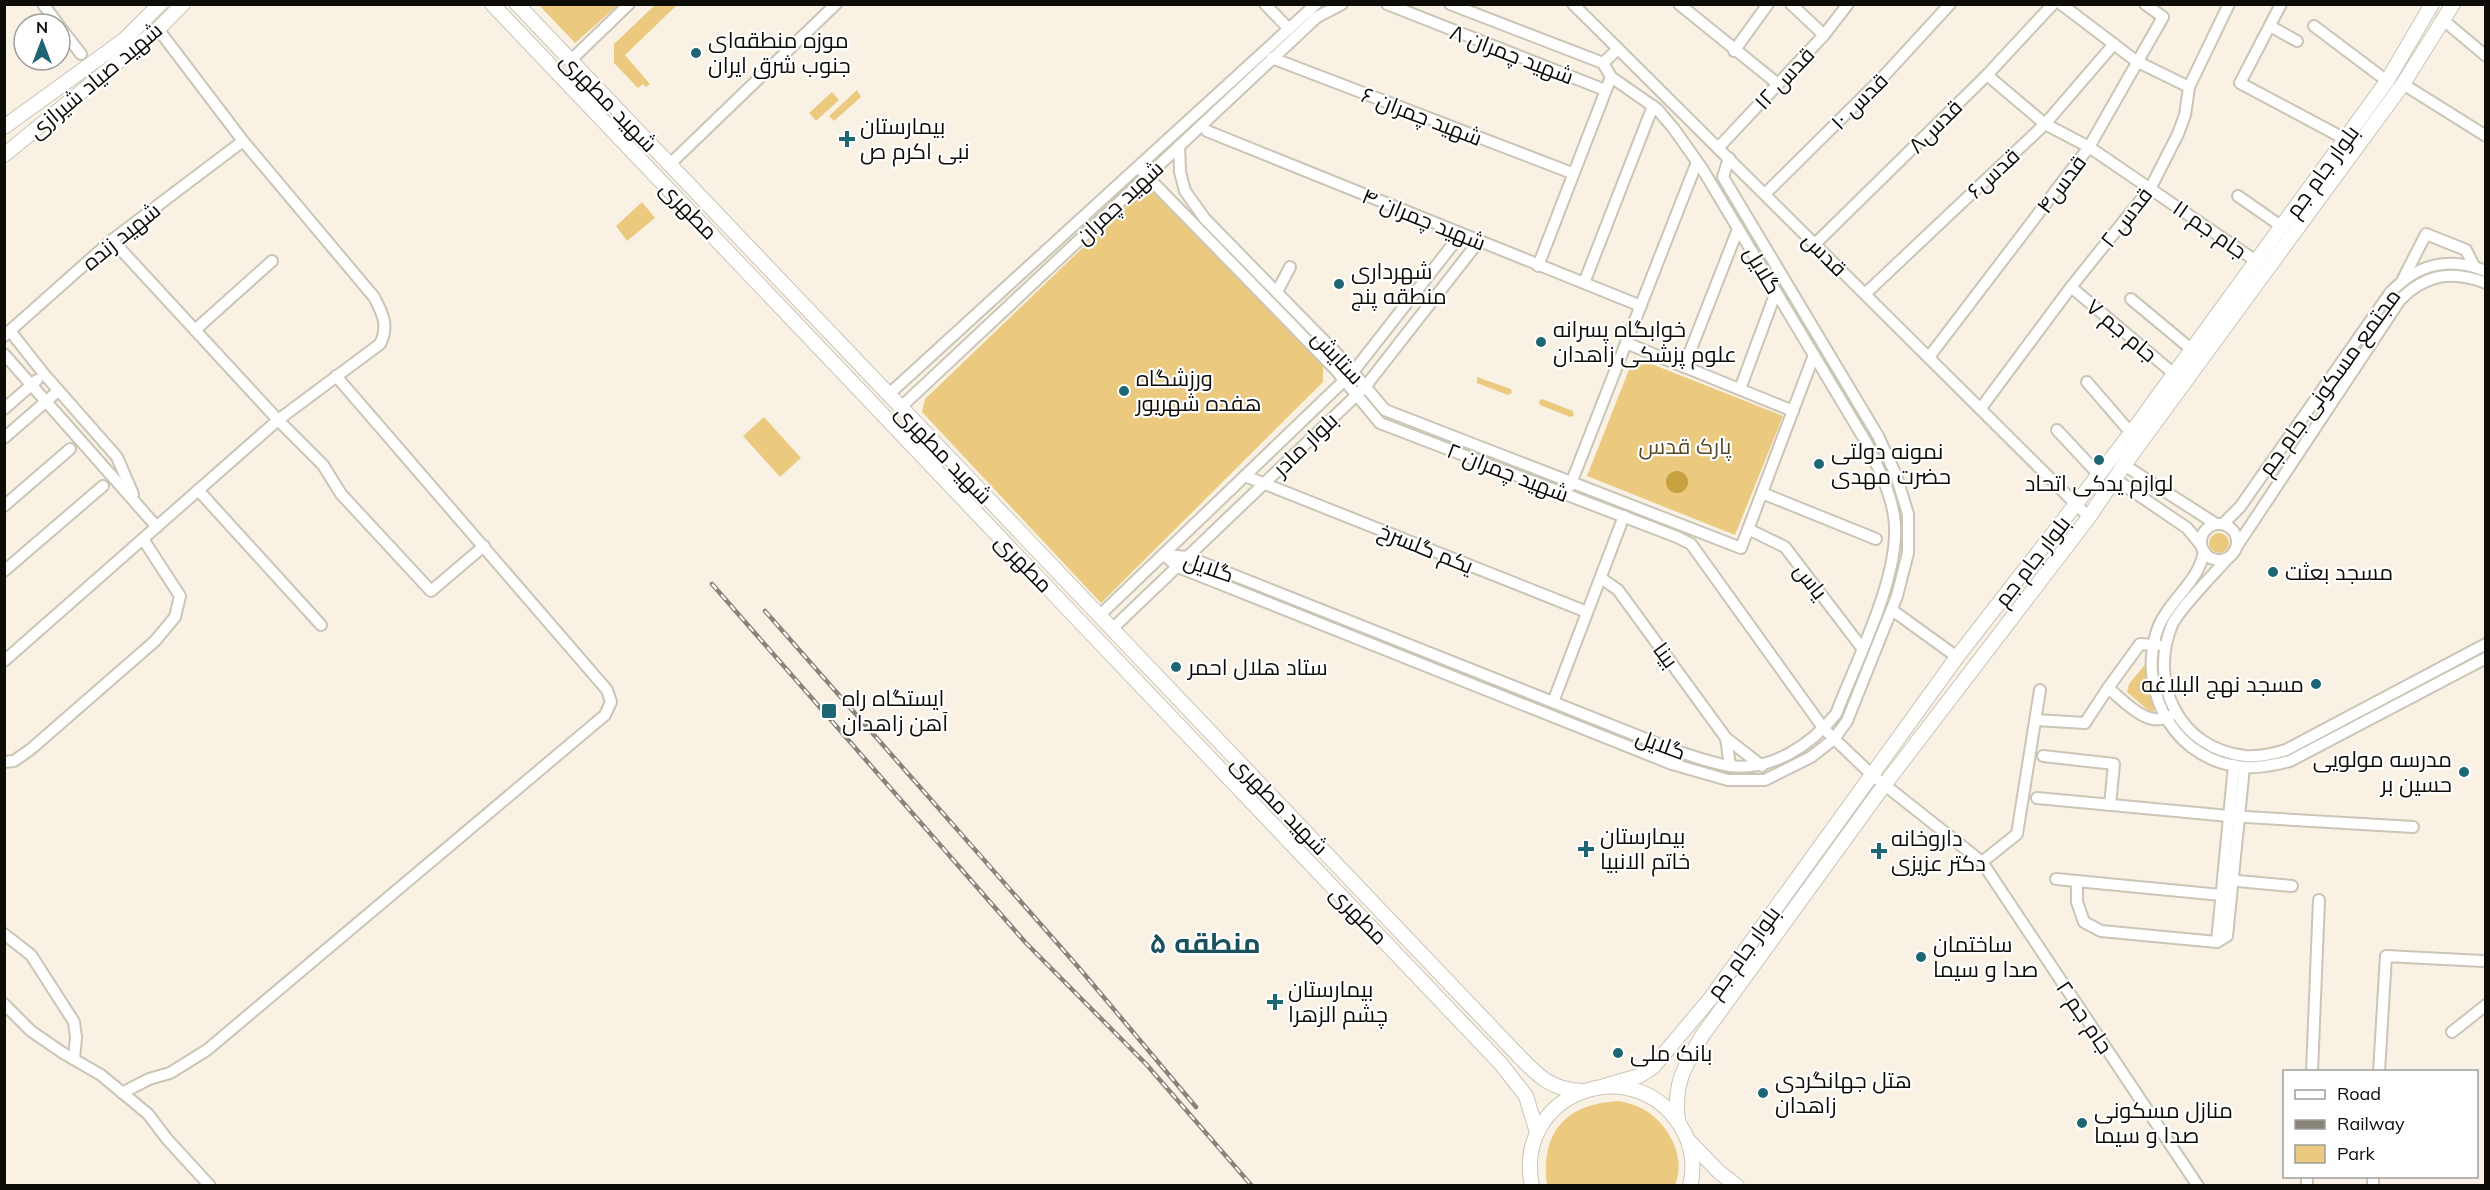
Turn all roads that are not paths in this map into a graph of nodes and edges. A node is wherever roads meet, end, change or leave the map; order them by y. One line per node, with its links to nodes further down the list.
1 (160, 4): 52 (main road, شهید صیاد شیرازی)
2 (183, 4): 28 (main road, شهید صیاد شیرازی)
3 (492, 4): 42 (main road, مطهری)
4 (516, 4): 39 (main road, شهید مطهری)
5 (629, 4): 39 (street)
6 (836, 4): 63 (street)
7 (1265, 4): 29 (street)
8 (1316, 4): 29 (street, شهید چمران)
9 (1342, 4): 38 (street, شهید چمران)
10 (1387, 4): 49 (street, شهید چمران ۸)
11 (1450, 4): 41 (street)
12 (1573, 4): 34 (street, قدس)
13 (1679, 4): 35 (street)
14 (1768, 4): 35 (street)
15 (1791, 4): 30 (street)
16 (1848, 4): 30 (street, قدس ۱۲)
17 (1950, 4): 68 (street, قدس ۱۰)
18 (2053, 4): 43 (street, قدس۸)
19 (2061, 4): 33 (street)
20 (2145, 4): 40 (street, قدس۴)
21 (2229, 4): 48 (street, قدس ۲)
22 (2281, 4): 26 (street)
23 (2453, 4): 25 (main road, بلوار جام جم)
24 (2428, 6): 45 (main road, بلوار جام جم)
25 (2442, 19): 37 (street); 47 (main road, بلوار جام جم)
26 (2270, 26): 32 (street); 55 (street)
27 (2314, 27): 45 (street)
28 (158, 29): 56 (street); 60 (main road, شهید صیاد شیرازی)
29 (1289, 29): 64 (street, شهید چمران)
30 (1824, 35): 46 (street, قدس ۱۲)
31 (72, 42): 36 (street)
32 (2297, 42)
33 (2114, 44): 40 (street); 51 (street, قدس۶)
34 (1618, 49): 41 (street); 59 (street, قدس)
35 (1734, 51): 46 (street)
36 (81, 54)
37 (2486, 56)
38 (1272, 58): 57 (street, شهید چمران); 65 (street, شهید چمران ۶)
39 (568, 59): 42 (main road); 63 (main road, شهید مطهری)
40 (2136, 61): 48 (street); 58 (street, قدس۴)
41 (1603, 63): 44 (street)
42 (554, 69): 169 (main road, مطهری)
43 (1987, 75): 51 (street, جام جم ۱۱); 75 (street, قدس۸)
44 (1611, 77): 49 (street); 50 (street, گلایل)
45 (2387, 81): 55 (main road, بلوار جام جم)
46 (1778, 84): 59 (street, قدس ۱۲)
47 (2403, 84): 54 (street); 95 (main road, بلوار جام جم)
48 (2188, 87): 67 (street, قدس ۲)
49 (1605, 90): 65 (street)
50 (1653, 106): 62 (street, گلایل); 85 (street)
51 (2045, 124): 58 (street, جام جم ۱۱); 90 (street, قدس۶)
52 (4, 127)
53 (1207, 131): 72 (street, شهید چمران ۴)
54 (2486, 136)
55 (2345, 139): 70 (main road, بلوار جام جم)
56 (243, 141): 73 (street, شهید زنده); 110 (street)
57 (1179, 146): 66 (street, شهید چمران); 88 (street, ستایش)
58 (2089, 147): 67 (street, جام جم ۱۱); 104 (street, قدس۴)
59 (1718, 148): 61 (street, قدس)
60 (4, 154)
61 (1728, 158): 68 (street, قدس); 164 (street, گلایل)
62 (1697, 162): 71 (street, گلایل); 92 (street)
63 (669, 165): 118 (main road, شهید مطهری)
64 (1138, 167): 66 (street, شهید چمران ۲); 118 (street, شهید چمران)
65 (1572, 173): 78 (street)
66 (1145, 177): 111 (street, شهید چمران ۲); 121 (street, شهید چمران)
67 (2151, 187): 77 (street, جام جم ۱۱); 87 (street, قدس ۲)
68 (1765, 194): 75 (street, قدس)
69 (2238, 196): 70 (street)
70 (2281, 226): 77 (main road, بلوار جام جم)
71 (1738, 229): 89 (street, گلایل); 106 (street)
72 (1461, 234): 74 (street, شهید چمران ۴); 107 (street, بلوار مادر)
73 (112, 240): 97 (street); 98 (street, شهید زنده)
74 (1479, 241): 78 (street, شهید چمران ۴); 114 (street, بلوار مادر)
75 (1815, 244): 90 (street, قدس)
76 (272, 261): 97 (street)
77 (2256, 261): 93 (main road, بلوار جام جم)
78 (1538, 266): 85 (street, شهید چمران ۴)
79 (2431, 266): 80 (street, مجتمع مسکونی جام جم); 83 (street); 84 (street, مجتمع مسکونی جام جم)
80 (2474, 266): 82 (street, مجتمع مسکونی جام جم); 84 (street)
81 (1290, 267): 88 (street)
82 (2486, 271)
83 (2434, 277): 86 (street); 96 (street, مجتمع مسکونی جام جم)
84 (2402, 281): 94 (street, مجتمع مسکونی جام جم)
85 (1584, 283): 92 (street, شهید چمران ۴)
86 (2486, 283)
87 (2071, 287): 108 (street, جام جم ۷); 122 (street, قدس ۲)
88 (1277, 292): 107 (street, ستایش)
89 (1776, 292): 102 (street, گلایل); 115 (street)
90 (1865, 294): 104 (street, قدس)
91 (2131, 299): 100 (street)
92 (1641, 306): 99 (street)
93 (2220, 310): 95 (main road); 100 (main road, بلوار جام جم)
94 (2374, 316): 96 (street); 103 (street, مجتمع مسکونی جام جم)
95 (2233, 318): 133 (main road, بلوار جام جم)
96 (2385, 322): 105 (street, مجتمع مسکونی جام جم)
97 (195, 330): 126 (street)
98 (7, 334): 109 (street)
99 (1626, 343): 106 (street); 138 (street)
100 (2191, 350): 108 (main road, بلوار جام جم)
101 (4, 354): 113 (street)
102 (1814, 355): 125 (street); 173 (street, گلایل)
103 (2346, 356): 105 (street); 120 (street, مجتمع مسکونی جام جم)
104 (1929, 357): 122 (street, قدس)
105 (2357, 364): 124 (street, مجتمع مسکونی جام جم)
106 (1684, 367): 115 (street)
107 (1353, 372): 111 (street, بلوار مادر); 114 (street, ستایش)
108 (2174, 373): 129 (main road, بلوار جام جم)
109 (44, 374): 113 (street); 116 (street)
110 (336, 376): 126 (street); 155 (street)
111 (1344, 380): 117 (street, شهید چمران ۲); 136 (street, بلوار مادر)
112 (2087, 382): 129 (street)
113 (32, 385): 119 (street); 123 (street)
114 (1365, 387): 117 (street, بلوار مادر); 138 (street, ستایش)
115 (1740, 389): 125 (street)
116 (58, 391): 119 (street); 127 (street)
117 (1356, 394): 140 (street, بلوار مادر); 144 (street, شهید چمران ۲)
118 (888, 395): 121 (main road, شهید مطهری)
119 (46, 401): 130 (street); 131 (street)
120 (2314, 402): 124 (street); 134 (street, مجتمع مسکونی جام جم)
121 (900, 408): 166 (main road, شهید مطهری)
122 (1981, 408): 146 (street, قدس)
123 (4, 409)
124 (2327, 410): 139 (street, مجتمع مسکونی جام جم)
125 (1793, 411): 143 (street)
126 (278, 420): 142 (street); 155 (street)
127 (93, 429): 131 (street); 145 (street)
128 (2057, 430): 135 (street)
129 (2131, 433): 135 (main road, بلوار جام جم)
130 (4, 438)
131 (80, 440): 145 (street)
132 (70, 449): 147 (street)
133 (2124, 465): 137 (main road, بلوار جام جم); 150 (street)
134 (2265, 471): 139 (street); 150 (street, مجتمع مسکونی جام جم)
135 (2099, 475): 146 (main road, بلوار جام جم)
136 (1245, 476): 140 (street, یکم گلسرخ); 158 (street, بلوار مادر)
137 (2115, 479): 149 (main road, بلوار جام جم); 157 (street)
138 (1572, 481): 144 (street); 152 (street, ستایش)
139 (2279, 482): 156 (street, مجتمع مسکونی جام جم)
140 (1264, 483): 159 (street, بلوار مادر); 165 (street, یکم گلسرخ)
141 (103, 486): 162 (street)
142 (198, 490): 151 (street); 167 (street)
143 (1762, 493): 152 (street); 154 (street)
144 (1567, 495): 148 (street, شهید چمران ۲)
145 (136, 503): 151 (street)
146 (2077, 503): 149 (street, قدس); 174 (main road, بلوار جام جم)
147 (4, 506)
148 (1624, 516): 163 (street); 185 (street, شهید چمران ۲)
149 (2089, 517): 196 (main road, بلوار جام جم)
150 (2219, 524): 156 (street); 157 (street)
151 (157, 526): 153 (street)
152 (1748, 529): 173 (street, یاس)
153 (143, 539): 176 (street); 191 (street)
154 (1876, 539)
155 (484, 546): 220 (street)
156 (2237, 546): 160 (street)
157 (2202, 548): 160 (street); 170 (street)
158 (1164, 555): 159 (street, گلایل); 161 (street, گلایل); 166 (street, بلوار مادر)
159 (1188, 557): 161 (street, بلوار مادر); 181 (street, گلایل)
160 (2229, 557): 172 (street)
161 (1178, 567): 168 (street, بلوار مادر); 188 (street, گلایل)
162 (4, 571)
163 (1601, 578): 165 (street); 187 (street, بینا)
164 (1892, 609): 174 (street); 188 (street, گلایل)
165 (1587, 612): 181 (street)
166 (1099, 616): 168 (main road, شهید مطهری); 169 (main road)
167 (321, 625)
168 (1112, 629): 169 (main road); 219 (main road, شهید مطهری)
169 (1093, 635): 222 (main road, مطهری)
170 (2154, 644): 172 (street); 178 (street); 183 (street)
171 (2486, 644): 177 (street)
172 (2165, 646): 182 (street)
173 (1862, 648): 185 (street, گلایل)
174 (1958, 657): 195 (main road, بلوار جام جم)
175 (2486, 658): 180 (street)
176 (4, 661)
177 (2417, 681): 180 (street); 186 (street)
178 (2108, 688): 183 (street); 184 (street)
179 (2040, 690): 184 (street)
180 (2423, 691): 189 (street)
181 (1553, 702): 192 (street, گلایل)
182 (2176, 713): 183 (street); 186 (street)
183 (2166, 719): 194 (street)
184 (2036, 720): 201 (street)
185 (1824, 729): 188 (street, شهید چمران ۲); 193 (street, گلایل)
186 (2326, 730): 189 (street)
187 (1726, 738): 192 (street); 193 (street)
188 (1834, 739): 195 (street, شهید چمران ۲)
189 (2332, 740): 194 (street)
190 (2043, 756): 198 (street)
191 (4, 762)
192 (1730, 766): 193 (street, گلایل)
193 (1762, 766)
194 (2239, 766): 199 (street)
195 (1871, 774): 196 (street, شهید چمران ۲); 218 (main road, بلوار جام جم)
196 (1885, 784): 201 (street, جام جم ۲); 221 (main road, بلوار جام جم)
197 (2037, 798): 198 (street)
198 (2110, 805): 199 (street)
199 (2234, 816): 200 (street); 203 (street)
200 (2413, 826)
201 (1982, 862): 228 (street, جام جم ۲)
202 (2056, 879): 204 (street)
203 (2228, 880): 205 (street); 206 (street); 209 (street)
204 (2077, 881): 206 (street); 209 (street)
205 (2292, 886)
206 (2221, 895): 209 (street)
207 (2319, 900): 216 (street)
208 (4, 934): 215 (street)
209 (2217, 942)
210 (2484, 958): 211 (street); 217 (street)
211 (2486, 973)
212 (4, 1004): 215 (street)
213 (2486, 1005): 214 (street)
214 (2452, 1032)
215 (74, 1059): 220 (street)
216 (2312, 1070)
217 (2379, 1070)
218 (1604, 1086): 219 (main road, بلوار جام جم); 221 (main road)
219 (1583, 1091): 222 (main road)
220 (122, 1093): 224 (street)
221 (1677, 1120): 223 (main road)
222 (1537, 1132): 225 (main road)
223 (1688, 1139): 226 (main road); 227 (main road)
224 (210, 1185)
225 (1532, 1185)
226 (1690, 1185)
227 (1737, 1185)
228 (2198, 1185)

